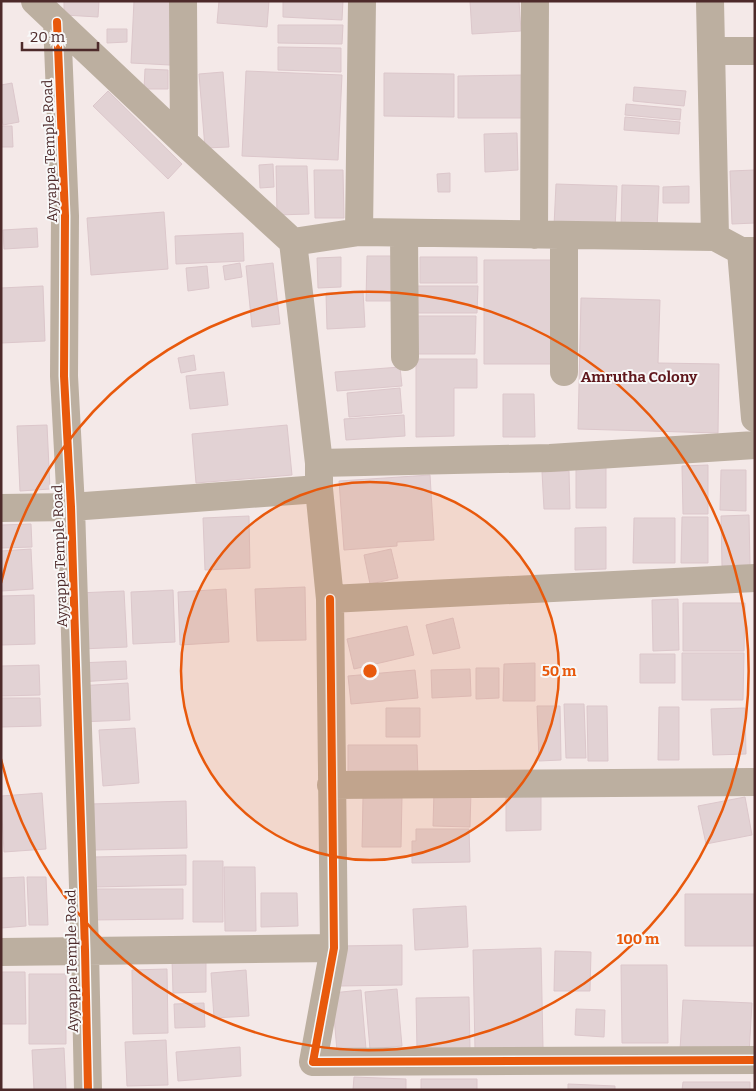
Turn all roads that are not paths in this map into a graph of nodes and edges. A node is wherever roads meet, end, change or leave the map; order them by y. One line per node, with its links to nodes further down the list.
1 (35, 1): 6 (street)
2 (183, 1): 9 (street)
3 (362, 1): 10 (street)
4 (534, 1): 12 (street)
5 (710, 1): 7 (street)
6 (57, 22): 9 (street); 22 (street, Ayyappa Temple Road)
7 (711, 51): 8 (street); 14 (street)
8 (755, 51)
9 (184, 142): 15 (street)
10 (359, 232): 11 (street); 15 (street)
11 (404, 233): 12 (street); 17 (street)
12 (534, 235): 13 (street)
13 (564, 236): 14 (street); 18 (street)
14 (714, 237): 16 (street)
15 (293, 242): 21 (street)
16 (748, 251): 19 (street)
17 (405, 357)
18 (564, 372)
19 (755, 418)
20 (755, 446): 21 (street)
21 (319, 476): 22 (street); 25 (street)
22 (71, 507): 23 (street); 29 (street, Ayyappa Temple Road)
23 (1, 508)
24 (755, 578): 25 (street)
25 (330, 599): 27 (street)
26 (755, 782): 27 (street)
27 (332, 785): 28 (street)
28 (334, 948): 29 (street); 31 (street)
29 (85, 950): 30 (street); 32 (street, Ayyappa Temple Road)
30 (1, 952)
31 (755, 1060)
32 (88, 1090)

